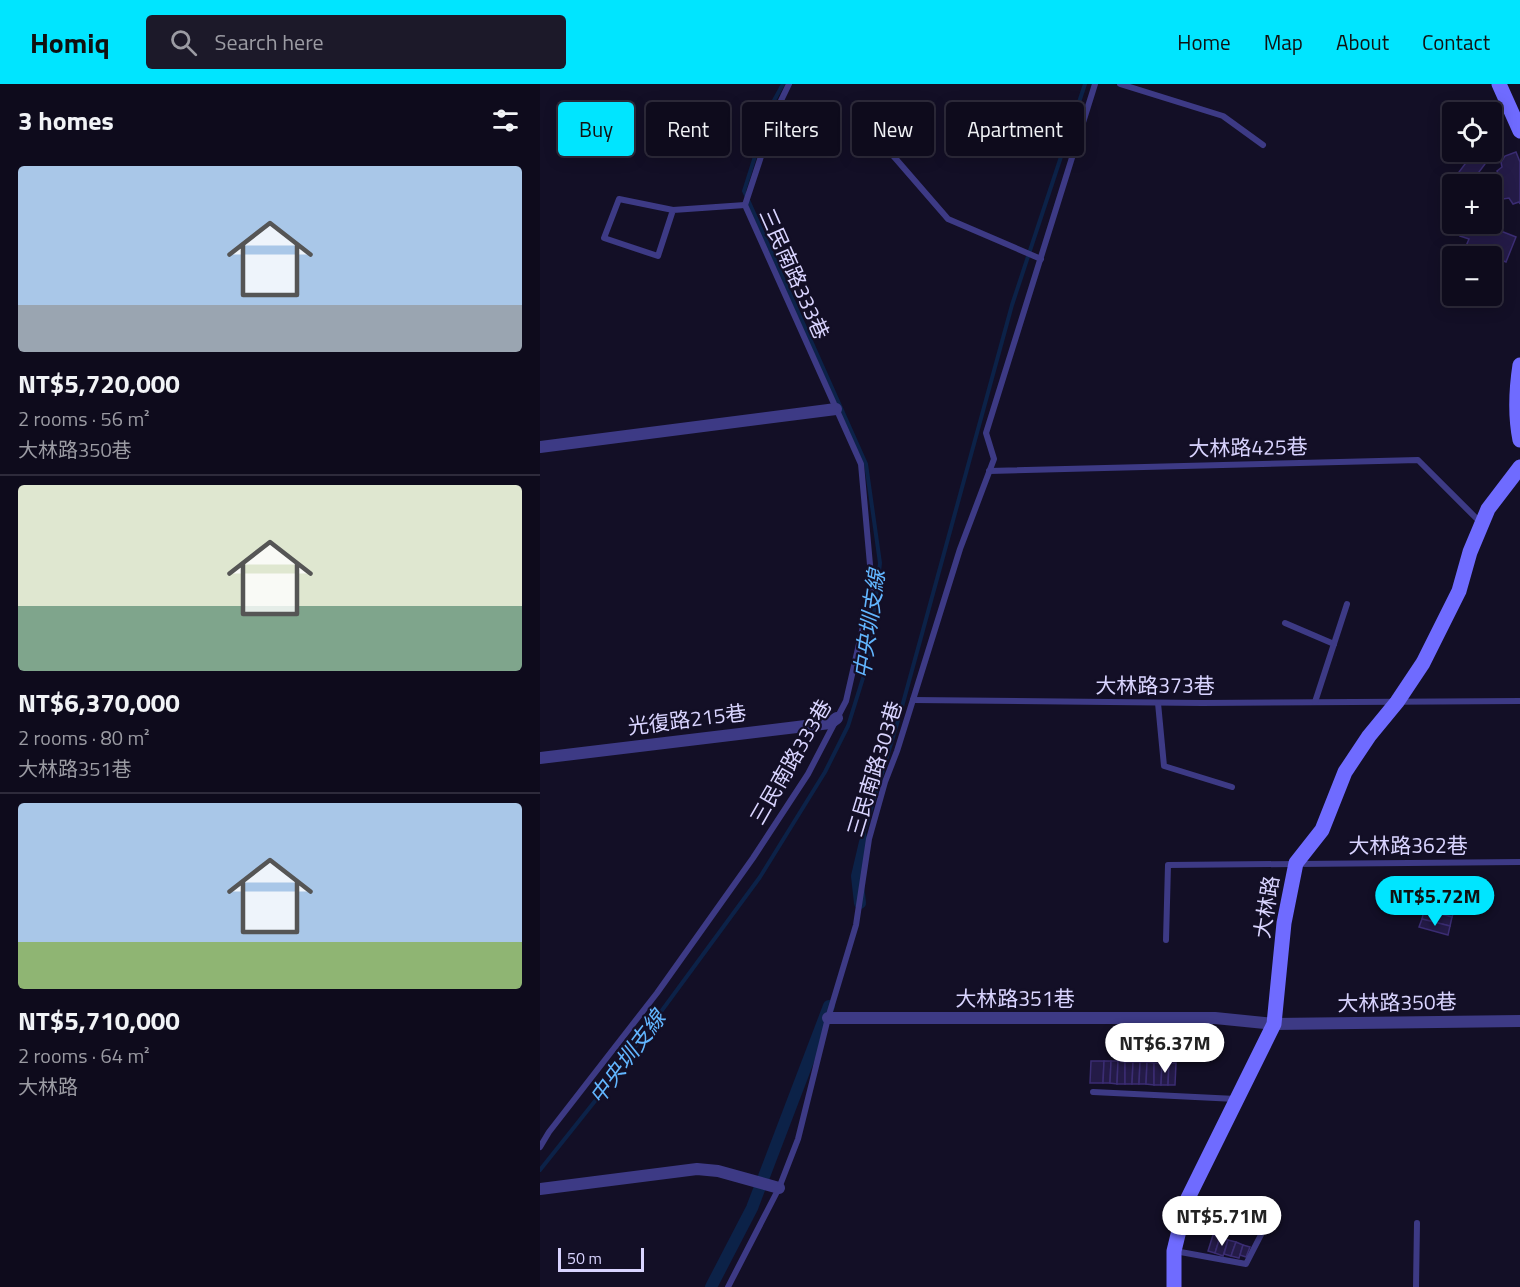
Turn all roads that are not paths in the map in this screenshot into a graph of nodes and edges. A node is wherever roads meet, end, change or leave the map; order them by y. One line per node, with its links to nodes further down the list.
1 (789, 84): 8 (lane, 三民南路333巷)
2 (1095, 84): 10 (lane, 三民南路303巷)
3 (1120, 84): 6 (lane)
4 (1499, 84): 5 (street)
5 (1520, 131)
6 (1263, 145)
7 (893, 156): 10 (lane)
8 (745, 205): 9 (lane); 12 (lane, 三民南路333巷)
9 (673, 210): 9 (lane)
10 (1041, 259): 16 (lane, 三民南路303巷)
11 (1520, 365): 13 (street)
12 (836, 409): 14 (street); 26 (lane, 三民南路333巷)
13 (1520, 440)
14 (540, 447)
15 (1520, 467): 17 (street, 大林路)
16 (989, 471): 17 (lane, 大林路425巷); 21 (lane, 三民南路303巷)
17 (1481, 524): 23 (street, 大林路)
18 (1347, 604): 20 (lane)
19 (1285, 623): 20 (lane)
20 (1334, 644): 22 (lane)
21 (913, 700): 25 (lane, 大林路373巷); 32 (lane, 三民南路303巷)
22 (1315, 702): 23 (lane, 大林路373巷); 25 (lane, 大林路373巷)
23 (1397, 702): 24 (lane, 大林路373巷); 30 (street, 大林路)
24 (1520, 702)
25 (1158, 703): 28 (lane)
26 (837, 718): 27 (street, 光復路215巷); 37 (lane, 三民南路333巷)
27 (540, 758)
28 (1232, 787)
29 (1520, 862): 30 (lane, 大林路362巷)
30 (1296, 863): 31 (lane, 大林路362巷); 34 (street, 大林路)
31 (1166, 940)
32 (828, 1018): 34 (street, 大林路351巷); 38 (lane, 三民南路303巷)
33 (1520, 1021): 34 (street, 大林路350巷)
34 (1274, 1024): 36 (street, 大林路)
35 (1093, 1092): 36 (lane)
36 (1237, 1099): 42 (street, 大林路)
37 (540, 1146)
38 (778, 1188): 39 (street); 43 (lane, 三民南路303巷)
39 (540, 1189)
40 (1267, 1222): 42 (lane)
41 (1418, 1223): 45 (lane)
42 (1174, 1251): 44 (street, 大林路)
43 (728, 1287)
44 (1173, 1287)
45 (1416, 1287)

